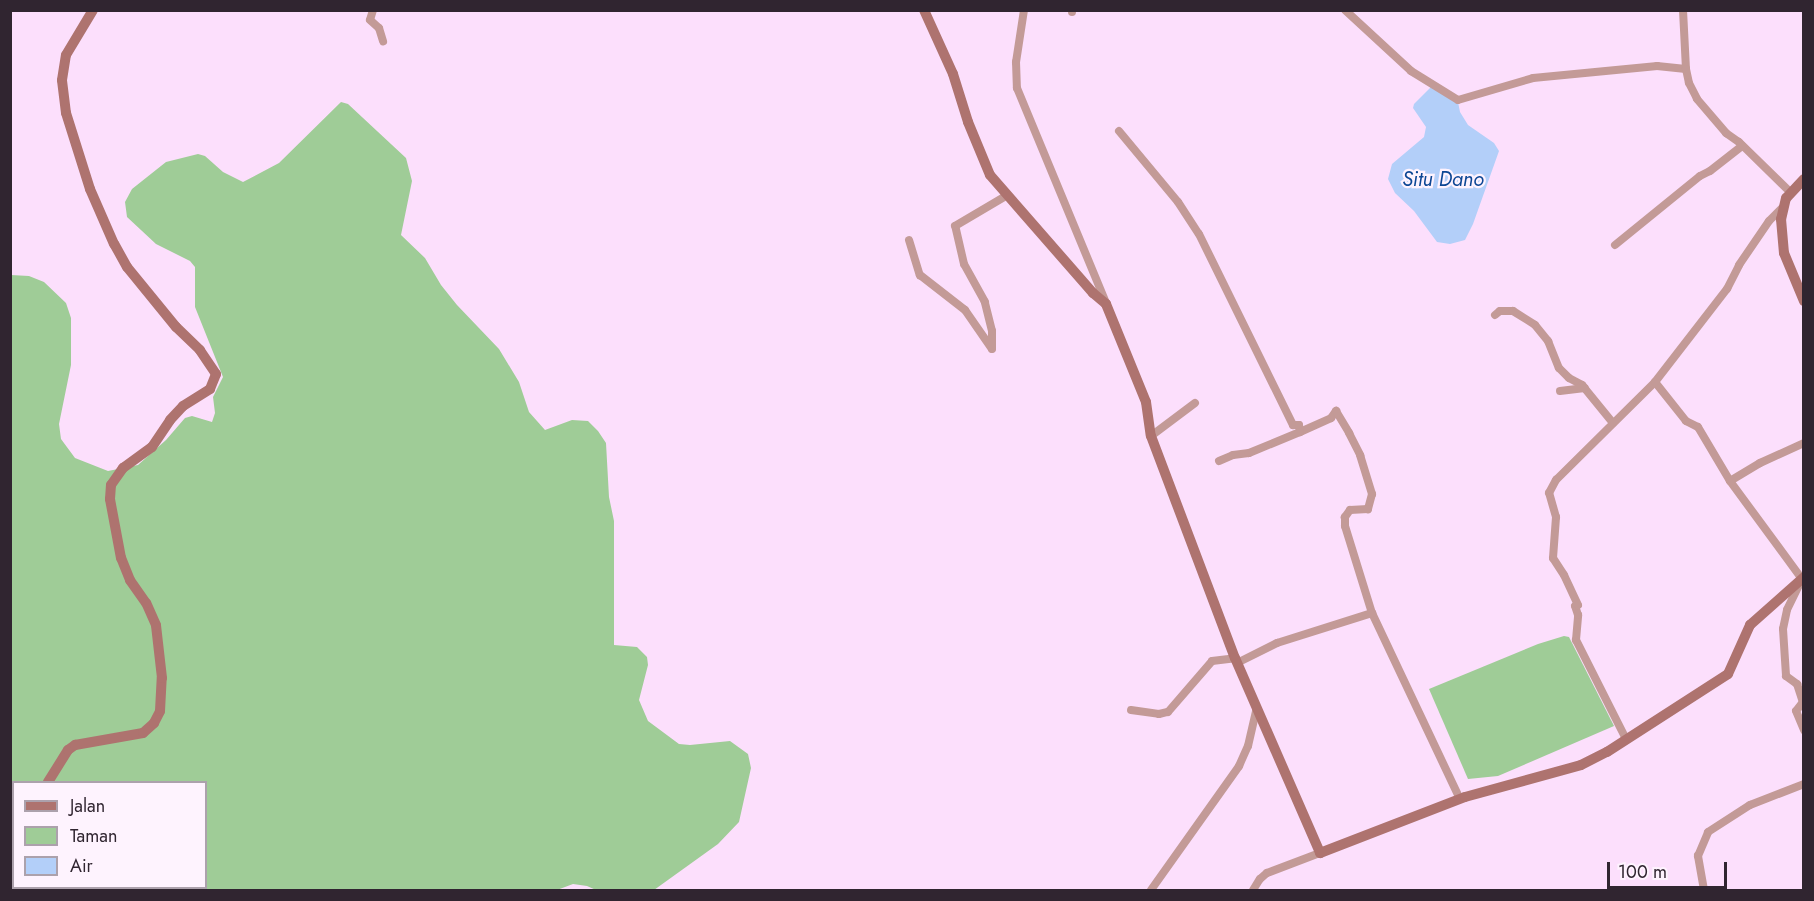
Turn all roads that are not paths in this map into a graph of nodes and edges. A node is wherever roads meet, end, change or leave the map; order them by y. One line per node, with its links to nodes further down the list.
1 (93, 10): 37 (street)
2 (373, 10): 7 (street)
3 (924, 10): 13 (street)
4 (1024, 10): 18 (street)
5 (1345, 10): 8 (street)
6 (1683, 10): 8 (street)
7 (383, 41)
8 (1686, 69): 10 (street)
9 (1119, 131): 25 (street)
10 (1742, 146): 12 (street); 16 (street)
11 (1803, 179): 12 (street)
12 (1790, 192): 14 (street)
13 (1006, 196): 15 (street); 18 (street)
14 (1782, 208): 17 (street); 20 (street)
15 (909, 240)
16 (1615, 245)
17 (1803, 301)
18 (1106, 304): 26 (street)
19 (1495, 315): 21 (street)
20 (1655, 382): 24 (street); 29 (street)
21 (1585, 388): 22 (street); 24 (street)
22 (1560, 391)
23 (1195, 403): 26 (street)
24 (1613, 423): 36 (street)
25 (1300, 432): 28 (street); 31 (street)
26 (1151, 436): 32 (street)
27 (1803, 443): 29 (street)
28 (1219, 461)
29 (1730, 481): 30 (street)
30 (1803, 578): 35 (street); 36 (street)
31 (1372, 613): 32 (street); 39 (street)
32 (1236, 660): 33 (street); 34 (street)
33 (1257, 707): 40 (street); 41 (street)
34 (1131, 711)
35 (1803, 730)
36 (1626, 739): 39 (street)
37 (49, 781)
38 (1803, 784): 43 (street)
39 (1460, 799): 40 (street)
40 (1320, 853): 42 (street)
41 (1151, 891)
42 (1253, 891)
43 (1704, 891)

